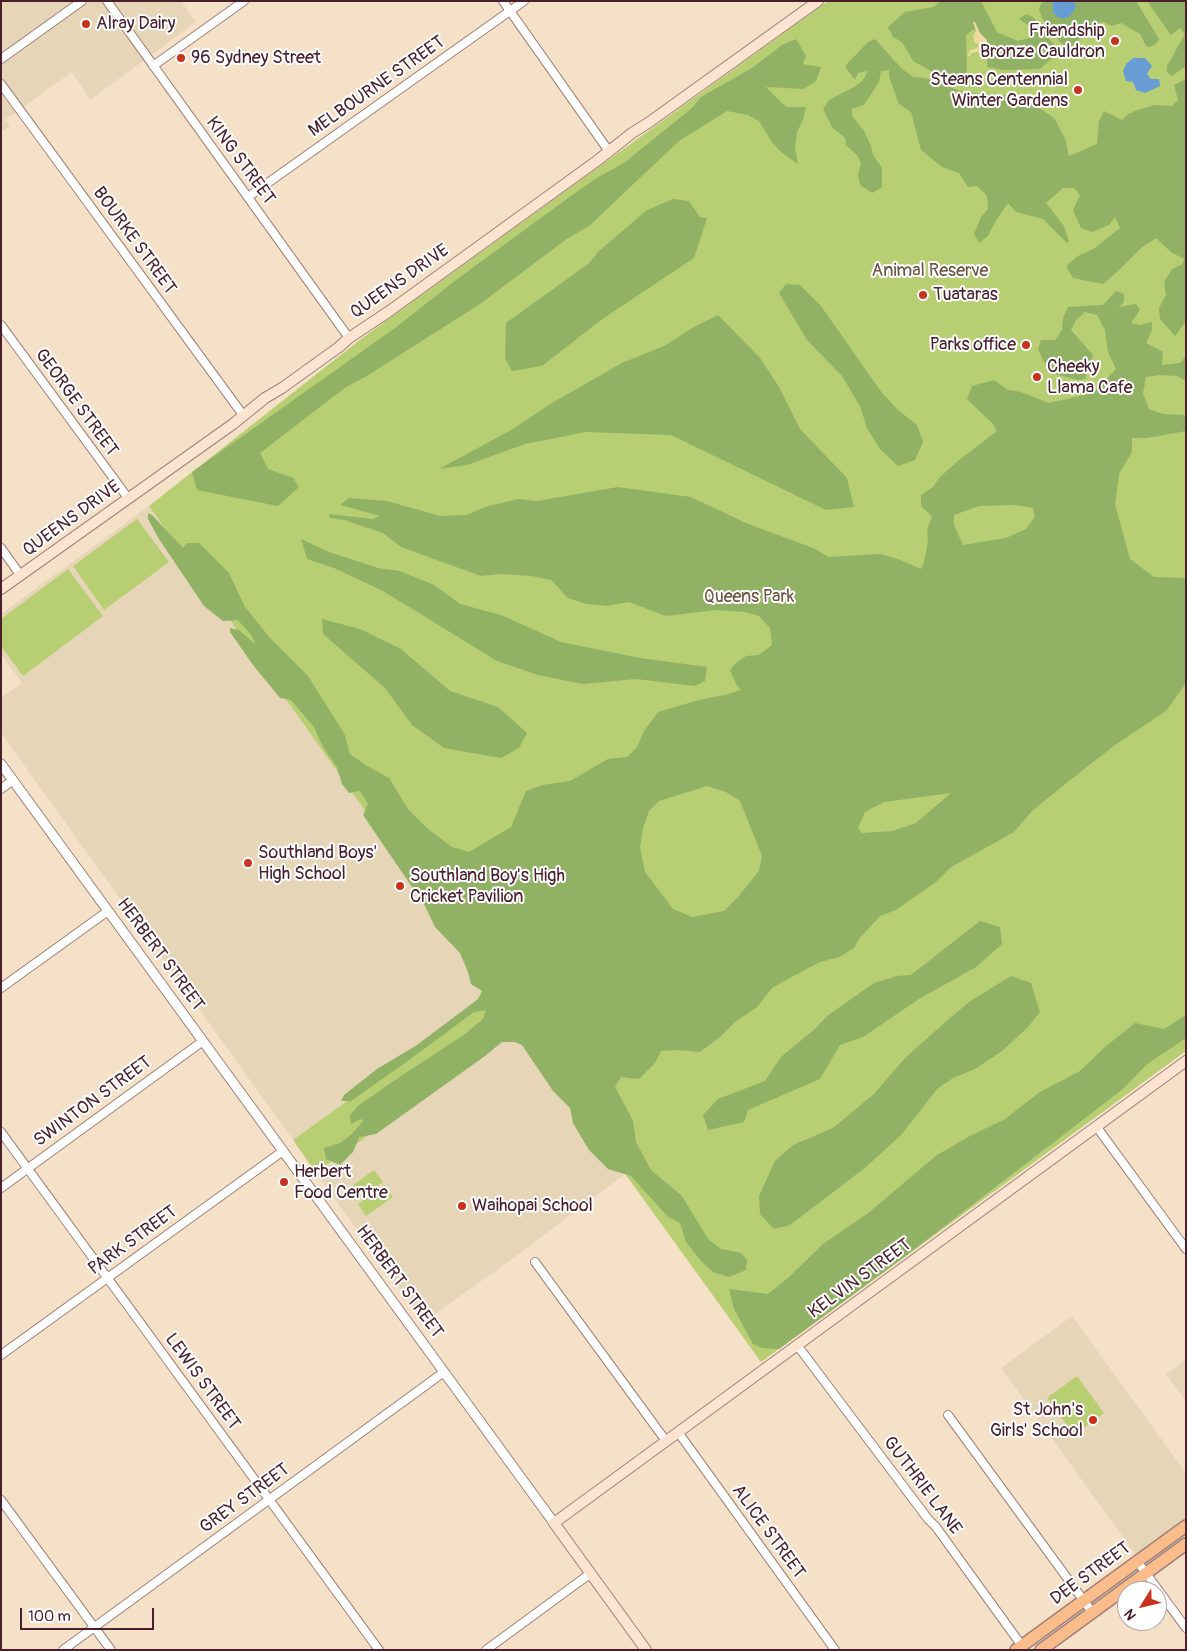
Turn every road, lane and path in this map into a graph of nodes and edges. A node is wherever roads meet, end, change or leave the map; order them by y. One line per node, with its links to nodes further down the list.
1 (82, 1): 8 (street)
2 (107, 1): 9 (street, KING STREET)
3 (244, 1): 9 (street)
4 (503, 1): 7 (street)
5 (524, 1): 7 (street, MELBOURNE STREET)
6 (818, 1): 11 (main road, QUEENS DRIVE)
7 (510, 11): 11 (street); 12 (street, MELBOURNE STREET)
8 (1, 59)
9 (153, 66): 12 (street, KING STREET)
10 (1, 84): 15 (street, BOURKE STREET)
11 (608, 150): 14 (main road, QUEENS DRIVE)
12 (248, 197): 14 (street, KING STREET)
13 (1, 325): 16 (street, GEORGE STREET)
14 (349, 338): 15 (main road, QUEENS DRIVE)
15 (243, 415): 16 (main road, QUEENS DRIVE)
16 (128, 498): 18 (main road, QUEENS DRIVE)
17 (1, 548): 18 (street)
18 (21, 576): 19 (main road, QUEENS DRIVE)
19 (1, 590)
20 (1, 764): 21 (street, HERBERT STREET)
21 (13, 780): 22 (street); 23 (street, HERBERT STREET)
22 (1, 789)
23 (108, 911): 24 (street); 25 (street, HERBERT STREET)
24 (1, 988)
25 (203, 1041): 29 (street, HERBERT STREET); 30 (street, SWINTON STREET)
26 (1186, 1061): 27 (main road, KELVIN STREET)
27 (1096, 1126): 32 (street); 35 (main road, KELVIN STREET)
28 (1, 1132): 30 (street, LEWIS STREET)
29 (283, 1151): 34 (street, PARK STREET); 37 (street, HERBERT STREET)
30 (28, 1168): 31 (street, SWINTON STREET); 34 (street, LEWIS STREET)
31 (1, 1188)
32 (1186, 1249)
33 (535, 1262): 40 (street)
34 (107, 1278): 36 (street, PARK STREET); 41 (street, LEWIS STREET)
35 (797, 1345): 39 (main road, KELVIN STREET); 53 (street, GUTHRIE LANE)
36 (1, 1355)
37 (444, 1372): 41 (street, GREY STREET); 43 (street, HERBERT STREET)
38 (948, 1415): 49 (street)
39 (678, 1432): 40 (main road, KELVIN STREET); 59 (street, ALICE STREET)
40 (666, 1441): 43 (main road, KELVIN STREET)
41 (269, 1499): 51 (street, GREY STREET); 56 (street, LEWIS STREET)
42 (1, 1500): 51 (street)
43 (554, 1523): 47 (main road, HERBERT STREET)
44 (1186, 1526): 46 (main road, DEE STREET)
45 (1186, 1544): 48 (main road, DEE STREET)
46 (1137, 1561): 48 (street); 49 (main road, DEE STREET)
47 (591, 1573): 57 (street); 58 (main road, HERBERT STREET)
48 (1146, 1573): 50 (main road, DEE STREET); 52 (street)
49 (1084, 1600): 50 (street); 53 (main road, DEE STREET)
50 (1092, 1612): 60 (main road, DEE STREET)
51 (95, 1627): 54 (street, GREY STREET); 55 (street)
52 (1186, 1628)
53 (1019, 1648)
54 (63, 1650)
55 (111, 1650)
56 (379, 1650)
57 (486, 1650)
58 (646, 1650)
59 (835, 1650)
60 (1041, 1650)

